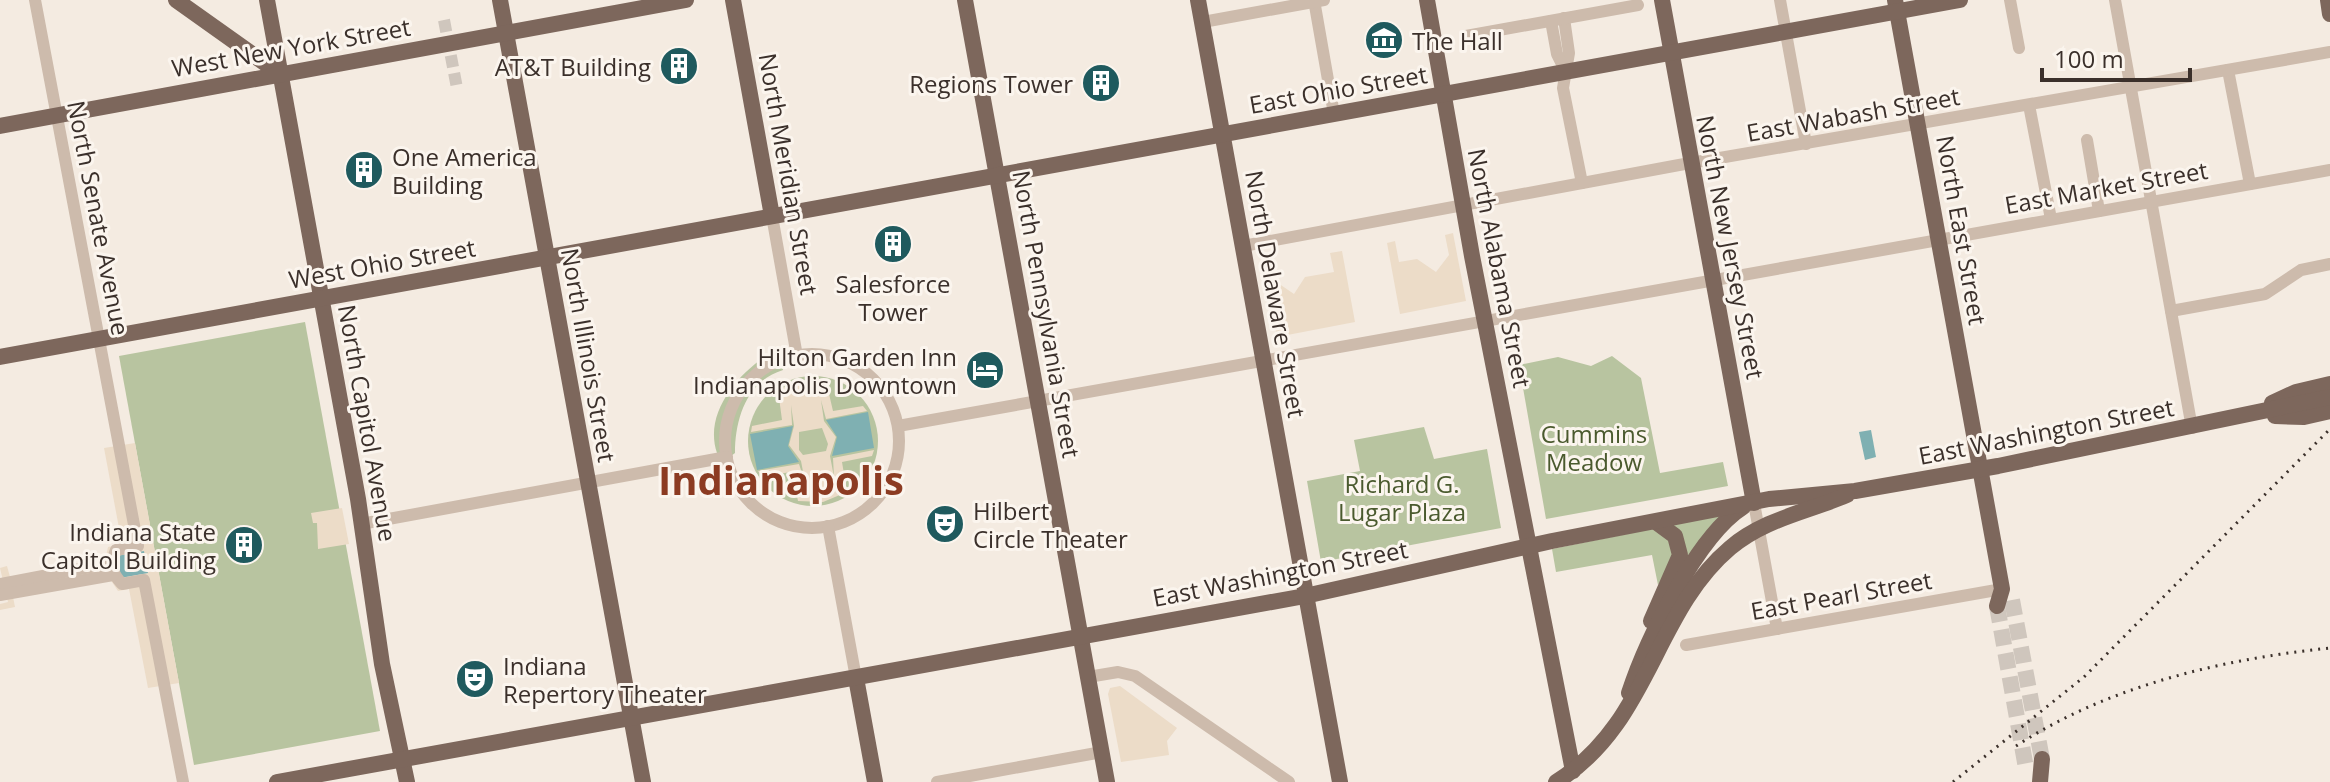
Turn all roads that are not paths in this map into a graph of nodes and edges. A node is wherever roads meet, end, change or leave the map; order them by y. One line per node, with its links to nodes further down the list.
1 (35, 0): 36 (street, North Senate Avenue)
2 (176, 0): 31 (main road)
3 (267, 0): 31 (main road, North Capitol Avenue)
4 (500, 0): 24 (main road, North Illinois Street)
5 (686, 0): 24 (main road, West New York Street)
6 (733, 0): 50 (main road, North Meridian Street)
7 (965, 0): 44 (main road, North Pennsylvania Street)
8 (1198, 0): 22 (main road, North Delaware Street)
9 (1427, 0): 33 (main road, North Alabama Street)
10 (1662, 0): 28 (main road, North New Jersey Street)
11 (1780, 0): 23 (street)
12 (1960, 0): 19 (main road, East Ohio Street)
13 (2010, 0): 26 (street)
14 (2115, 0): 32 (street)
15 (2328, 0): 20 (main road)
16 (1317, 1): 22 (street); 35 (street)
17 (1612, 5): 18 (street); 21 (street)
18 (1638, 5)
19 (1896, 6): 23 (main road, East Ohio Street); 37 (main road, North East Street)
20 (2330, 14)
21 (1557, 20): 25 (street); 30 (street)
22 (1203, 22): 39 (main road, North Delaware Street)
23 (1785, 32): 28 (main road, East Ohio Street); 41 (street)
24 (506, 33): 31 (main road, West New York Street); 54 (main road, North Illinois Street)
25 (1466, 36)
26 (2019, 48)
27 (2330, 52): 29 (street, East Wabash Street)
28 (1670, 54): 30 (main road, East Ohio Street); 42 (main road, North New Jersey Street)
29 (2228, 70): 32 (street, East Wabash Street); 46 (street)
30 (1566, 72): 33 (main road, East Ohio Street); 45 (street)
31 (280, 74): 36 (main road, West New York Street); 57 (main road, North Capitol Avenue)
32 (2131, 87): 34 (street, East Wabash Street); 47 (street)
33 (1444, 94): 35 (main road, East Ohio Street); 48 (main road, North Alabama Street)
34 (2029, 105): 37 (street, East Wabash Street); 51 (street)
35 (1334, 114): 39 (main road, East Ohio Street)
36 (56, 116): 38 (main road, West New York Street); 60 (street, North Senate Avenue)
37 (1918, 124): 41 (street, East Wabash Street); 52 (main road, North East Street)
38 (0, 126)
39 (1223, 135): 44 (main road, East Ohio Street); 53 (main road, North Delaware Street)
40 (2087, 140): 49 (street)
41 (1806, 144): 42 (street, East Wabash Street)
42 (1691, 166): 45 (street, East Wabash Street); 56 (main road, North New Jersey Street)
43 (2330, 170): 46 (street, East Market Street)
44 (997, 176): 50 (main road, East Ohio Street); 66 (main road, North Pennsylvania Street)
45 (1582, 183): 48 (street, East Wabash Street)
46 (2250, 184): 47 (street, East Market Street)
47 (2152, 202): 49 (street, East Market Street); 58 (street)
48 (1464, 207): 53 (street, East Wabash Street); 59 (main road, North Alabama Street)
49 (2099, 211): 51 (street, East Market Street)
50 (772, 216): 54 (main road, West Ohio Street); 61 (street, North Meridian Street)
51 (2051, 219): 52 (street, East Market Street)
52 (1939, 238): 56 (street, East Market Street); 72 (main road, North East Street)
53 (1243, 246): 63 (main road, North Delaware Street)
54 (547, 257): 57 (main road, West Ohio Street); 73 (main road, North Illinois Street)
55 (2330, 264): 58 (street)
56 (1712, 278): 59 (street, East Market Street); 75 (main road, North New Jersey Street)
57 (321, 299): 60 (main road, West Ohio Street); 77 (main road, North Capitol Avenue)
58 (2171, 311): 70 (street)
59 (1485, 319): 63 (street, East Market Street); 80 (main road, North Alabama Street)
60 (99, 339): 62 (main road, West Ohio Street); 81 (street, North Senate Avenue)
61 (797, 356): 69 (street); 71 (street)
62 (0, 357)
63 (1263, 359): 66 (street, East Market Street); 84 (main road, North Delaware Street)
64 (2330, 384): 68 (main road, East Washington Street)
65 (2330, 397): 68 (main road, East Washington Street)
66 (1038, 401): 69 (street, East Market Street); 87 (main road, North Pennsylvania Street)
67 (2330, 411): 68 (main road, East Washington Street)
68 (2245, 416): 70 (main road, East Washington Street)
69 (898, 426): 78 (street)
70 (2192, 428): 72 (main road, East Washington Street)
71 (727, 457): 73 (street); 78 (street)
72 (1982, 468): 74 (main road, East Washington Street); 85 (main road, North East Street)
73 (588, 481): 77 (street); 92 (main road, North Illinois Street)
74 (1855, 491): 75 (main road, East Washington Street); 79 (main road, East Washington Street)
75 (1754, 503): 76 (main road, East Washington Street); 79 (street); 89 (main road)
76 (1656, 522): 80 (main road, East Washington Street); 89 (main road)
77 (361, 524): 96 (main road, North Capitol Avenue)
78 (828, 526): 91 (street)
79 (1759, 528): 86 (street); 93 (main road, East Washington Street)
80 (1528, 546): 84 (main road, East Washington Street); 97 (main road, North Alabama Street)
81 (112, 569): 82 (street); 83 (street); 100 (street)
82 (0, 584)
83 (0, 595)
84 (1305, 596): 87 (main road, East Washington Street); 107 (main road, North Delaware Street)
85 (2004, 598): 86 (street, East Pearl Street)
86 (1777, 629): 88 (street, East Pearl Street)
87 (1080, 637): 90 (main road, North Pennsylvania Street); 91 (main road, East Washington Street)
88 (1686, 645)
89 (1637, 668): 93 (main road)
90 (1088, 677): 94 (main road, North Pennsylvania Street); 106 (street)
91 (856, 678): 92 (main road, East Washington Street); 99 (main road)
92 (631, 718): 96 (main road, East Washington Street); 103 (main road, North Illinois Street)
93 (1621, 721): 97 (main road)
94 (1102, 752): 104 (street); 105 (main road, North Pennsylvania Street)
95 (2042, 759): 98 (main road)
96 (402, 760): 101 (main road, East Washington Street); 102 (main road, North Capitol Avenue)
97 (1571, 777): 108 (main road)
98 (2034, 777)
99 (874, 778)
100 (183, 782)
101 (277, 782)
102 (407, 782)
103 (643, 782)
104 (937, 782)
105 (1107, 782)
106 (1289, 782)
107 (1339, 782)
108 (1556, 782)

